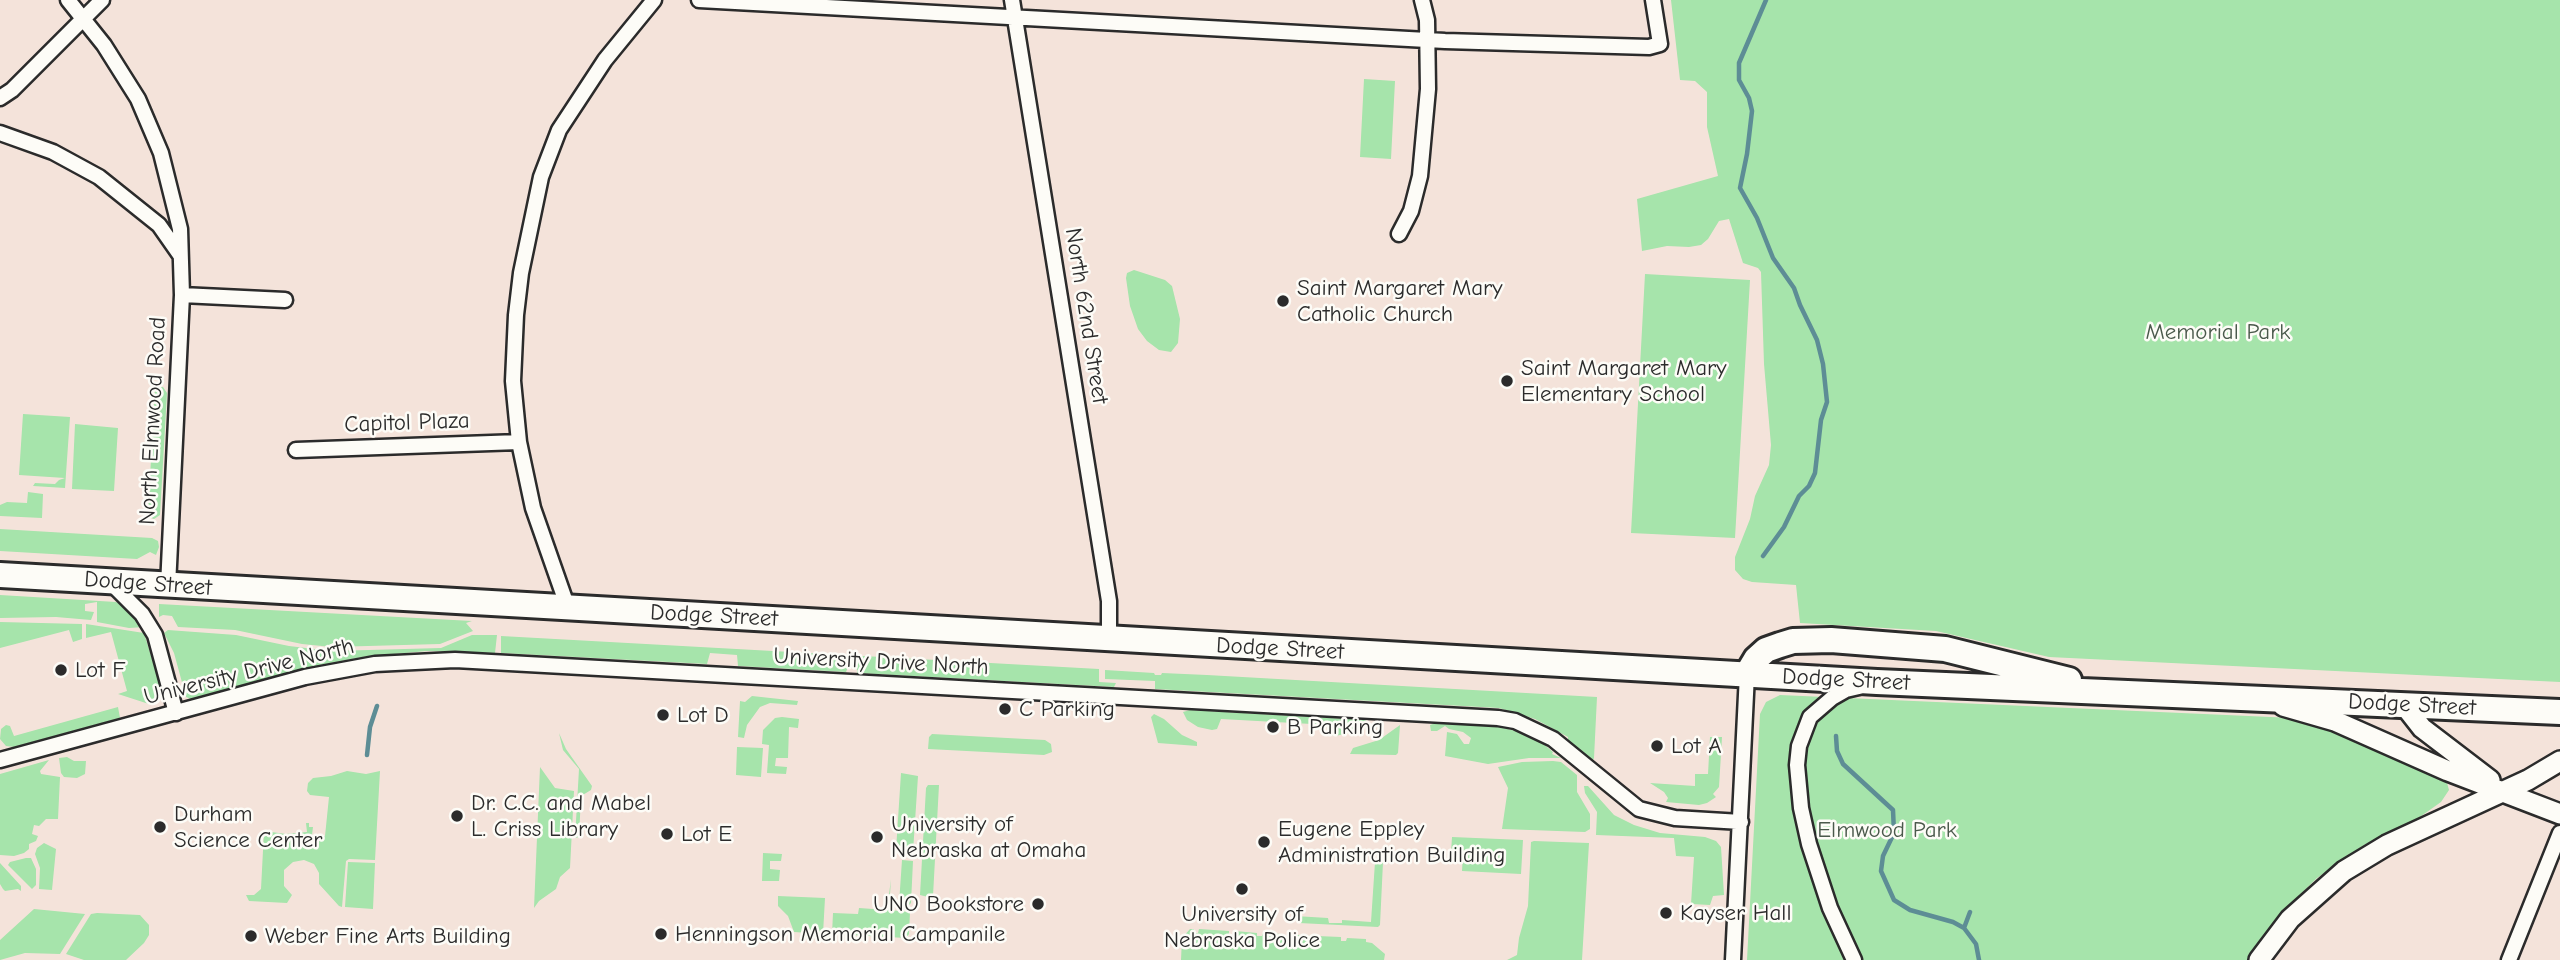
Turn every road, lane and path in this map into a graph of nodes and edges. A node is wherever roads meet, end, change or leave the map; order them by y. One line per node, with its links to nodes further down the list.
1 (68, 0): 9 (street, North Elmwood Road)
2 (102, 0): 9 (street)
3 (654, 0): 17 (street)
4 (699, 0): 8 (street)
5 (1012, 0): 8 (street, North 62nd Street)
6 (1422, 0): 10 (street)
7 (1653, 0): 10 (street)
8 (1015, 18): 10 (street); 23 (street, North 62nd Street)
9 (84, 20): 11 (street); 14 (street, North Elmwood Road)
10 (1427, 40): 13 (street)
11 (0, 98)
12 (0, 133): 14 (street)
13 (1399, 234)
14 (182, 259): 15 (street, North Elmwood Road)
15 (181, 295): 16 (street); 21 (street, North Elmwood Road)
16 (285, 300)
17 (519, 442): 18 (street, Capitol Plaza); 22 (street)
18 (296, 450)
19 (0, 575): 20 (highway, Dodge Street)
20 (109, 581): 21 (highway, Dodge Street); 30 (street)
21 (168, 586): 22 (highway, Dodge Street)
22 (568, 608): 23 (highway, Dodge Street)
23 (1109, 639): 24 (highway, Dodge Street)
24 (1747, 674): 25 (highway, Dodge Street); 26 (highway); 35 (street)
25 (1877, 682): 26 (highway, Dodge Street); 38 (street)
26 (2110, 692): 27 (highway, Dodge Street)
27 (2255, 698): 28 (highway, Dodge Street); 33 (main road)
28 (2404, 705): 29 (highway, Dodge Street); 33 (main road)
29 (2560, 712)
30 (176, 713): 31 (street, University Drive North); 35 (street, University Drive North)
31 (0, 760)
32 (2560, 761): 33 (main road)
33 (2505, 791): 34 (main road); 39 (main road)
34 (2560, 814)
35 (1741, 822): 37 (street)
36 (2560, 832): 40 (street)
37 (1733, 960)
38 (1854, 960)
39 (2259, 960)
40 (2509, 960)

